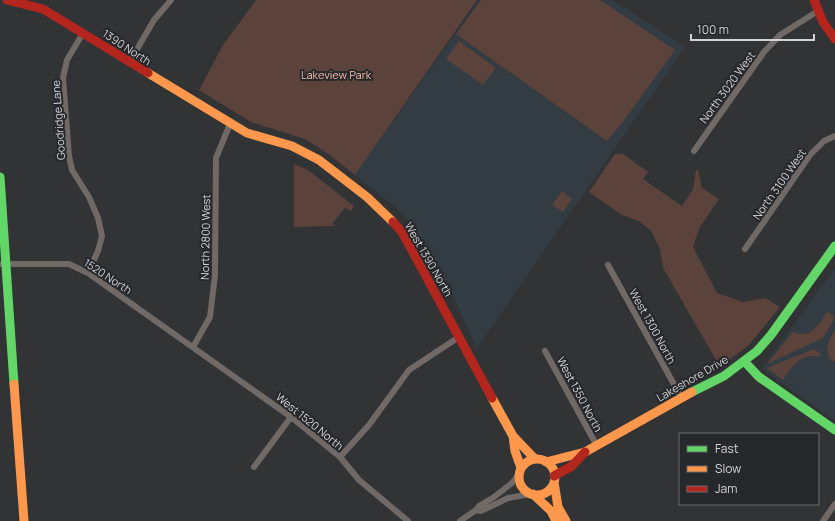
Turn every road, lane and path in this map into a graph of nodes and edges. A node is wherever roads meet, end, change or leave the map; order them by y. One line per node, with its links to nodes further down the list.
1 (7, 0): 5 (street, 1390 North)
2 (171, 0): 7 (street)
3 (814, 0): 4 (street)
4 (818, 11): 6 (street); 10 (street, North 3020 West)
5 (83, 33): 7 (street, 1390 North); 16 (street, Goodridge Lane)
6 (835, 38)
7 (129, 63): 8 (street, 1390 North)
8 (230, 124): 17 (street, West 1390 North); 18 (street, North 2800 West)
9 (835, 136): 13 (street, North 3100 West)
10 (694, 151)
11 (0, 177): 14 (street)
12 (835, 246): 20 (street, Lakeshore Drive)
13 (745, 249)
14 (3, 264): 16 (street, 1520 North); 36 (street)
15 (608, 265): 21 (street, West 1300 North)
16 (88, 273): 18 (street, 1520 North)
17 (459, 337): 24 (street, West 1390 North); 27 (street)
18 (193, 346): 22 (street, West 1520 North)
19 (545, 351): 25 (street, West 1350 North)
20 (744, 361): 21 (street, Lakeshore Drive); 23 (street)
21 (681, 397): 25 (street, Lakeshore Drive)
22 (291, 417): 27 (street, West 1520 North); 30 (street)
23 (835, 430)
24 (513, 436): 28 (street, West 1390 North); 31 (street, West 1390 North)
25 (597, 446): 26 (street, Lakeshore Drive)
26 (585, 452): 29 (street, Lakeshore Drive); 32 (street, Lakeshore Drive)
27 (340, 457): 37 (street, West 1520 North)
28 (535, 460): 29 (street); 31 (street)
29 (546, 462): 32 (street)
30 (254, 467)
31 (520, 471): 33 (street); 35 (street)
32 (554, 479): 33 (street); 40 (street)
33 (531, 494): 35 (street); 39 (street)
34 (835, 504): 41 (street)
35 (476, 510): 38 (street)
36 (24, 521)
37 (408, 521)
38 (460, 521)
39 (556, 521)
40 (566, 521)
41 (823, 521)

